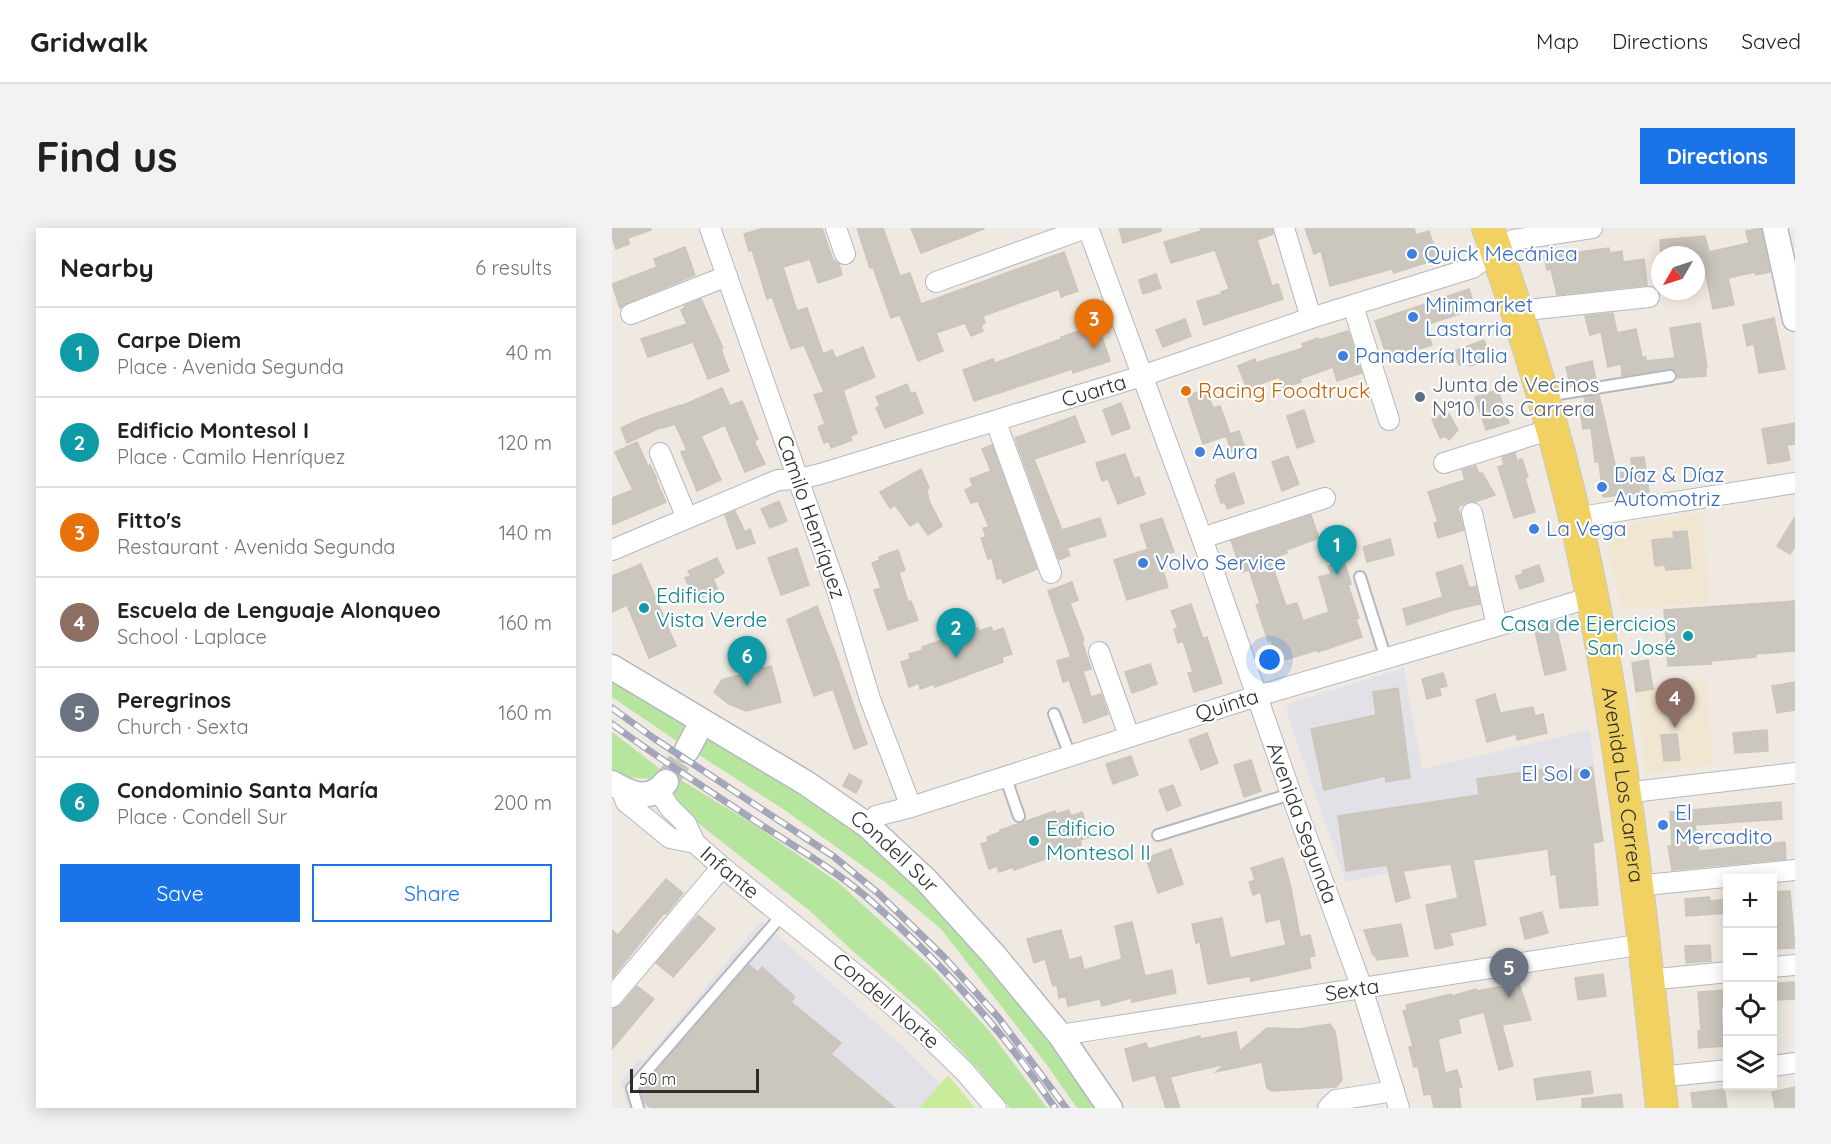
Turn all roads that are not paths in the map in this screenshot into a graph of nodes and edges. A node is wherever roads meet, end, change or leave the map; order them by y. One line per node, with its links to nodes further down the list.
1 (710, 228): 9 (street, Camilo Henríquez)
2 (836, 228): 8 (street)
3 (1087, 228): 10 (street); 17 (street, Avenida Segunda)
4 (1284, 228): 15 (street)
5 (1592, 228): 7 (street, Cuarta)
6 (1775, 228): 16 (street)
7 (1493, 240): 12 (street, Cuarta); 13 (main road, Avenida Los Carrera)
8 (846, 254)
9 (728, 276): 14 (street); 25 (street, Camilo Henríquez)
10 (936, 282)
11 (1649, 297): 13 (street)
12 (1353, 306): 15 (street, Cuarta); 20 (street)
13 (1517, 311): 19 (main road, Avenida Los Carrera)
14 (631, 314)
15 (1311, 318): 17 (street, Cuarta)
16 (1795, 319)
17 (1142, 376): 21 (street, Cuarta); 31 (street, Avenida Segunda)
18 (1670, 376): 19 (lane)
19 (1542, 396): 22 (main road, Avenida Los Carrera)
20 (1389, 420)
21 (996, 422): 25 (street, Cuarta); 33 (street)
22 (1552, 429): 24 (street); 29 (main road, Avenida Los Carrera)
23 (660, 453): 30 (street)
24 (1444, 463)
25 (799, 479): 30 (street, Cuarta); 52 (street, Camilo Henríquez)
26 (1795, 483): 29 (street)
27 (1325, 498): 31 (street)
28 (1472, 513): 36 (street)
29 (1574, 518): 35 (main road, Avenida Los Carrera)
30 (687, 519): 32 (street, Cuarta)
31 (1202, 538): 40 (street, Avenida Segunda)
32 (612, 550)
33 (1051, 573)
34 (1360, 577): 38 (lane)
35 (1592, 597): 36 (street, Quinta); 50 (main road, Avenida Los Carrera)
36 (1497, 626): 38 (street, Quinta)
37 (1099, 652): 43 (street)
38 (1386, 659): 40 (street, Quinta)
39 (612, 667): 42 (street, Condell Sur)
40 (1257, 696): 43 (street, Quinta); 51 (street, Avenida Segunda)
41 (1054, 714): 45 (lane)
42 (702, 722): 44 (street); 54 (street, Condell Sur)
43 (1129, 736): 45 (street, Quinta)
44 (687, 750)
45 (1070, 755): 47 (street, Quinta)
46 (1795, 773): 50 (street)
47 (1005, 776): 52 (street, Quinta); 53 (lane)
48 (662, 787): 49 (street, Infante); 56 (street, Infante)
49 (615, 790): 56 (street, Infante)
50 (1624, 793): 59 (main road, Avenida Los Carrera)
51 (1291, 794): 55 (lane); 66 (street, Avenida Segunda)
52 (911, 807): 54 (street, Quinta)
53 (1019, 816)
54 (867, 825): 68 (street, Condell Sur)
55 (1158, 835)
56 (695, 843): 57 (street, Infante)
57 (722, 867): 60 (street, Infante); 67 (street)
58 (1795, 870): 59 (street)
59 (1636, 886): 61 (main road, Avenida Los Carrera)
60 (774, 909): 74 (lane); 75 (street, Condell Norte)
61 (1644, 944): 65 (main road, Avenida Los Carrera); 66 (street, Sexta)
62 (1795, 965): 63 (street)
63 (1777, 967)
64 (1723, 972): 65 (street)
65 (1648, 980): 72 (main road, Avenida Los Carrera)
66 (1362, 988): 68 (street, Sexta); 73 (street, Avenida Segunda)
67 (612, 997)
68 (1060, 1035): 76 (street, Condell Sur)
69 (1795, 1063): 70 (street)
70 (1777, 1065)
71 (1723, 1071): 72 (street)
72 (1659, 1077): 78 (main road, Avenida Los Carrera)
73 (1397, 1100): 77 (street)
74 (638, 1108)
75 (996, 1108)
76 (1110, 1108)
77 (1328, 1108)
78 (1662, 1108)

